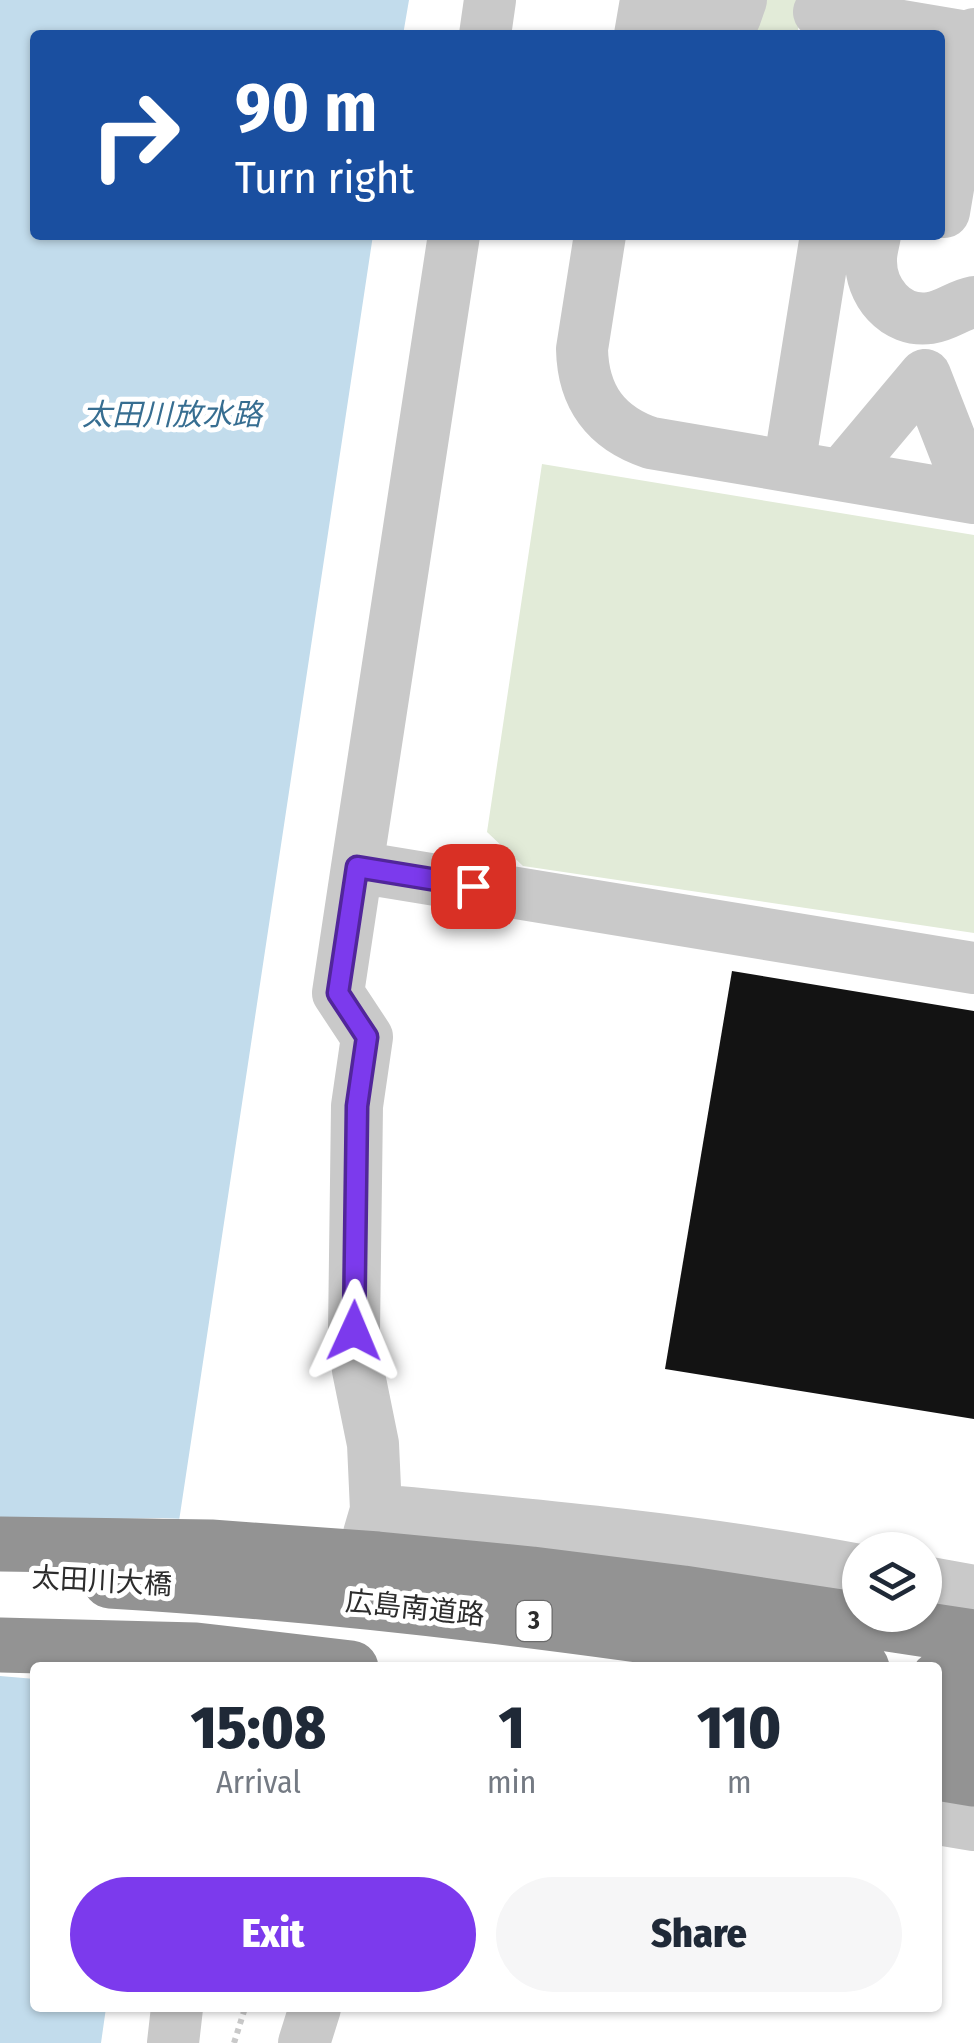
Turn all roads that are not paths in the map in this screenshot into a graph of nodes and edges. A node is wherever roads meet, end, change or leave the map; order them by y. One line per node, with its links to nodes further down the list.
1 (490, 0): 6 (street)
2 (646, 0): 7 (street)
3 (667, 0): 4 (street)
4 (740, 0)
5 (819, 16): 8 (street)
6 (486, 30)
7 (641, 30)
8 (856, 30)
9 (965, 71): 10 (street)
10 (953, 213)
11 (453, 240): 19 (street)
12 (599, 240): 16 (street)
13 (825, 240): 16 (street)
14 (874, 240): 15 (street)
15 (974, 302)
16 (788, 466): 17 (street)
17 (841, 475): 18 (street); 18 (street)
18 (974, 498)
19 (357, 867): 20 (street); 23 (street)
20 (974, 968)
21 (0, 1544): 22 (highway, 広島南道路 / 3)
22 (208, 1567): 24 (highway, 太田川大橋 / 3); 27 (highway); 30 (highway, 広島南道路 / 3)
23 (842, 1567)
24 (0, 1574)
25 (942, 1585): 26 (street)
26 (974, 1591)
27 (974, 1637)
28 (0, 1646): 29 (highway)
29 (300, 1662)
30 (823, 1662)
31 (942, 1680): 32 (highway)
32 (974, 1685)
33 (942, 1732): 34 (highway)
34 (974, 1736)
35 (942, 1774): 36 (highway)
36 (974, 1779)
37 (942, 1820): 38 (street)
38 (974, 1825)
39 (177, 2012): 42 (street)
40 (289, 2012): 43 (street)
41 (314, 2012): 44 (street)
42 (174, 2043)
43 (282, 2043)
44 (304, 2043)

